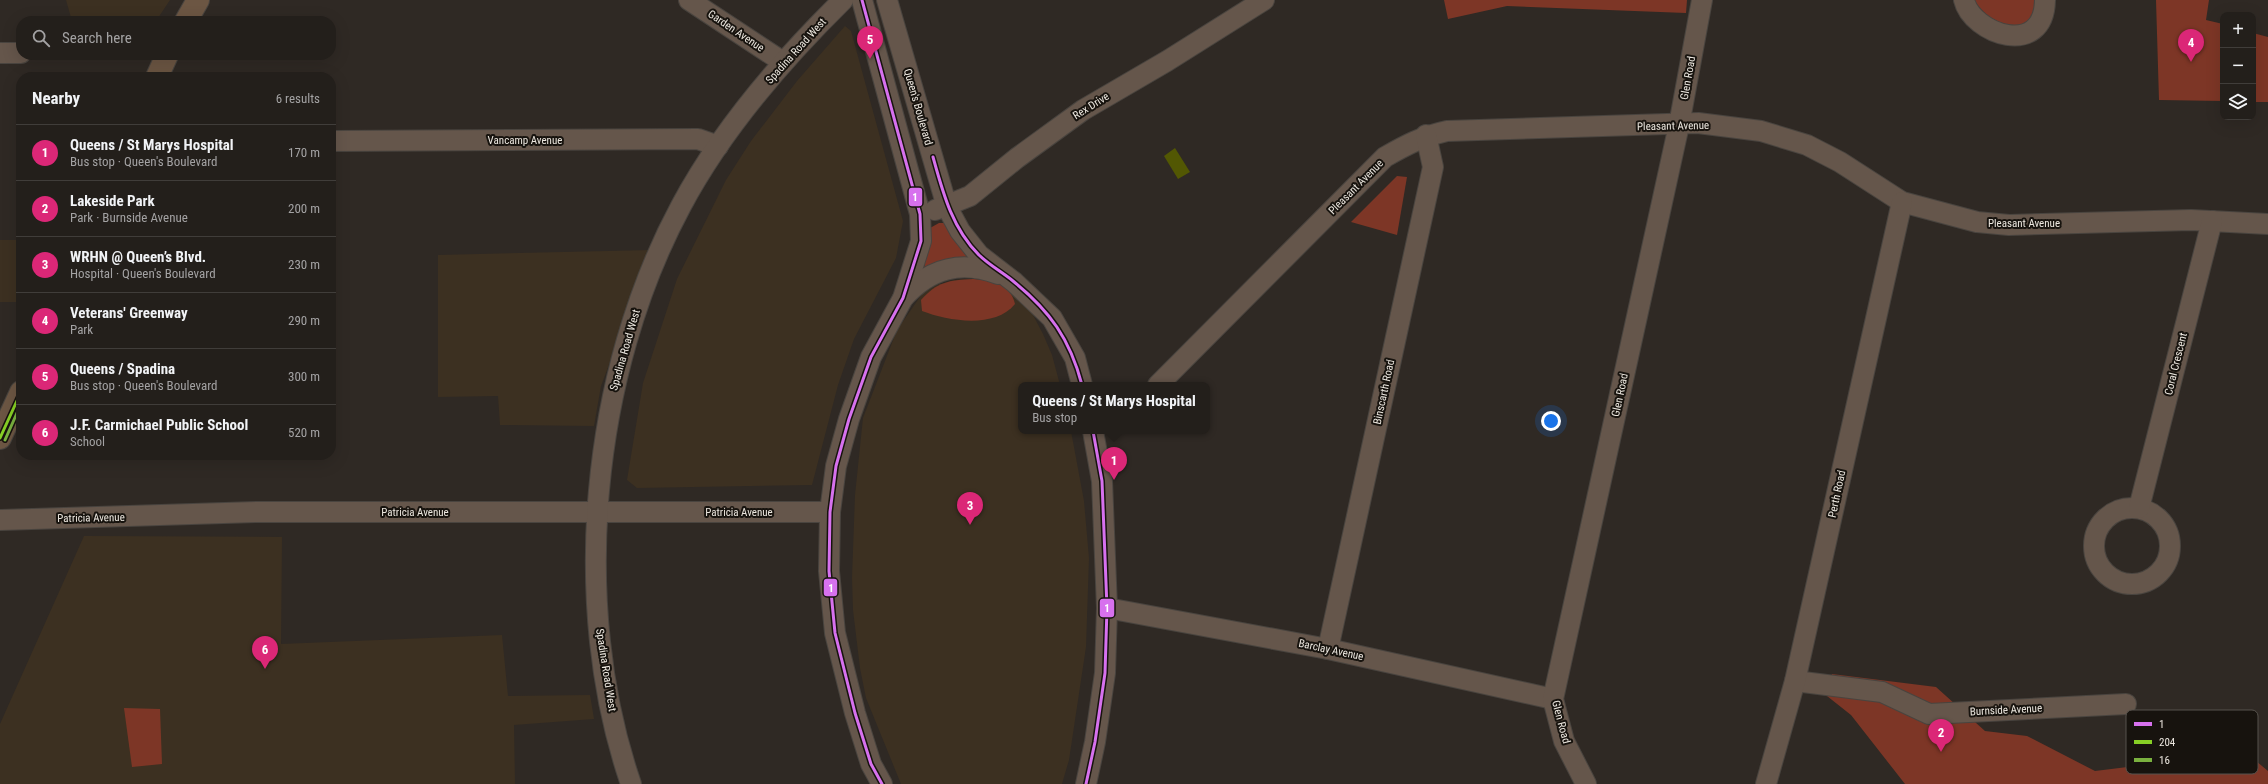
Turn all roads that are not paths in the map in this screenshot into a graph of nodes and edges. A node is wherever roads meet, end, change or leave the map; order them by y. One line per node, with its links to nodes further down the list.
1 (198, 0): 10 (main road)
2 (689, 0): 14 (street, Garden Avenue)
3 (843, 0): 14 (street, Spadina Road West)
4 (862, 0): 22 (street, Queen's Boulevard)
5 (887, 0): 21 (street, Queen's Boulevard)
6 (1264, 0): 21 (street, Rex Drive)
7 (1702, 0): 16 (street, Glen Road)
8 (1964, 0): 9 (street)
9 (2045, 0)
10 (189, 16)
11 (0, 53): 12 (street)
12 (16, 53)
13 (164, 60): 15 (main road)
14 (782, 62): 19 (street, Spadina Road West)
15 (158, 72)
16 (1679, 125): 17 (street, Pleasant Avenue); 20 (street, Pleasant Avenue); 39 (street, Glen Road)
17 (1426, 135): 28 (street, Pleasant Avenue); 37 (street, Binscarth Road)
18 (336, 141): 19 (street, Vancamp Avenue)
19 (718, 146): 33 (street, Spadina Road West)
20 (1902, 202): 23 (street, Pleasant Avenue); 38 (street, Perth Road)
21 (947, 207): 22 (street, Rex Drive); 25 (street, Queen's Boulevard)
22 (920, 214): 26 (street, Queen's Boulevard)
23 (2212, 221): 24 (street, Pleasant Avenue); 32 (street, Coral Crescent)
24 (2268, 224)
25 (1014, 282): 26 (street, Queen's Boulevard); 27 (street, Queen's Boulevard)
26 (903, 298): 34 (street, Queen's Boulevard)
27 (1081, 382)
28 (1161, 382)
29 (16, 403): 31 (main road)
30 (1094, 434): 36 (street)
31 (0, 438)
32 (2139, 508)
33 (598, 511): 34 (street, Patricia Avenue); 35 (street, Patricia Avenue); 41 (street, Spadina Road West)
34 (830, 512): 42 (street, Queen's Boulevard)
35 (0, 520)
36 (1107, 608): 37 (street, Barclay Avenue); 43 (street)
37 (1328, 648): 39 (street, Barclay Avenue)
38 (1795, 681): 40 (street, Burnside Avenue); 45 (street, Perth Road)
39 (1553, 700): 44 (street, Glen Road)
40 (2126, 704)
41 (631, 784)
42 (882, 784)
43 (1086, 784)
44 (1586, 784)
45 (1766, 784)

